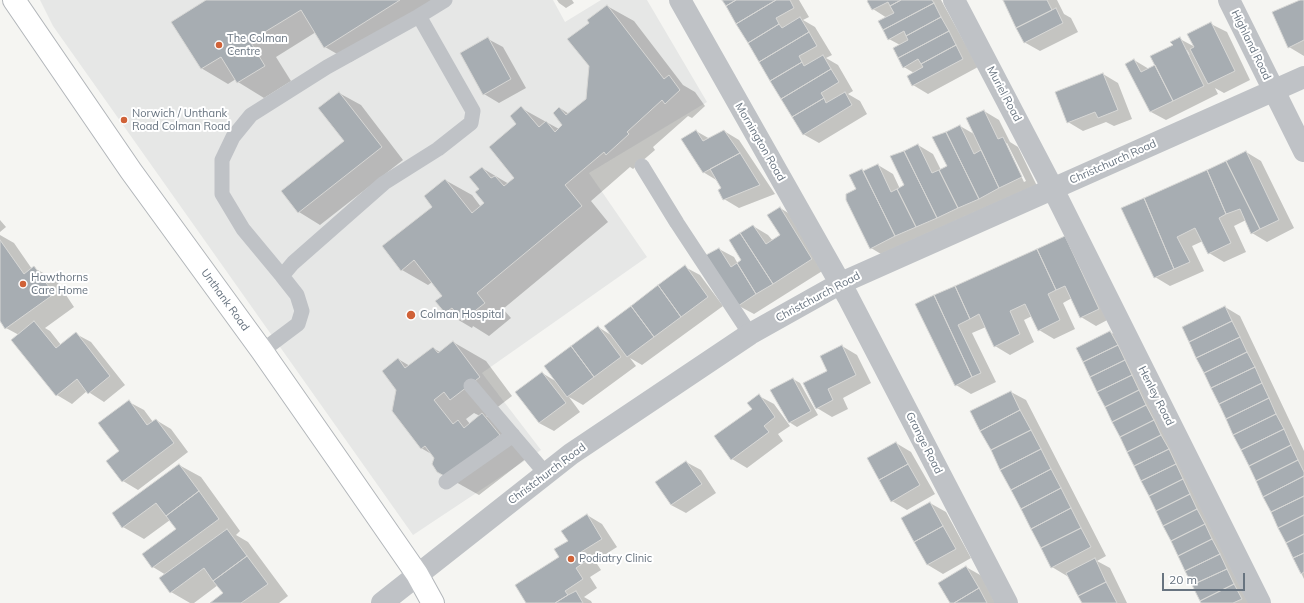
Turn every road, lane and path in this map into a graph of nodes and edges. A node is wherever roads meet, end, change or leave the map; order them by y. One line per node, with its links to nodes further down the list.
1 (14, 0): 15 (street, Unthank Road)
2 (445, 0): 6 (lane)
3 (680, 0): 13 (street, Mornington Road)
4 (954, 0): 11 (street, Muriel Road)
5 (1229, 0): 8 (street, Highland Road)
6 (419, 16): 12 (lane); 12 (lane)
7 (1304, 77): 8 (street, Christchurch Road)
8 (1274, 90): 9 (street, Highland Road); 11 (street, Christchurch Road)
9 (1304, 151)
10 (642, 166): 14 (lane)
11 (1053, 189): 13 (street, Christchurch Road); 24 (street, Henley Road)
12 (282, 276): 15 (lane)
13 (841, 283): 14 (street, Christchurch Road); 23 (street, Grange Road)
14 (750, 334): 18 (street, Christchurch Road)
15 (262, 351): 20 (street, Unthank Road)
16 (471, 386): 17 (lane)
17 (513, 435): 18 (lane); 19 (lane)
18 (546, 474): 20 (street, Christchurch Road)
19 (446, 482)
20 (417, 574): 21 (street, Christchurch Road); 22 (street, Unthank Road)
21 (382, 603)
22 (433, 603)
23 (1007, 603)
24 (1260, 603)

